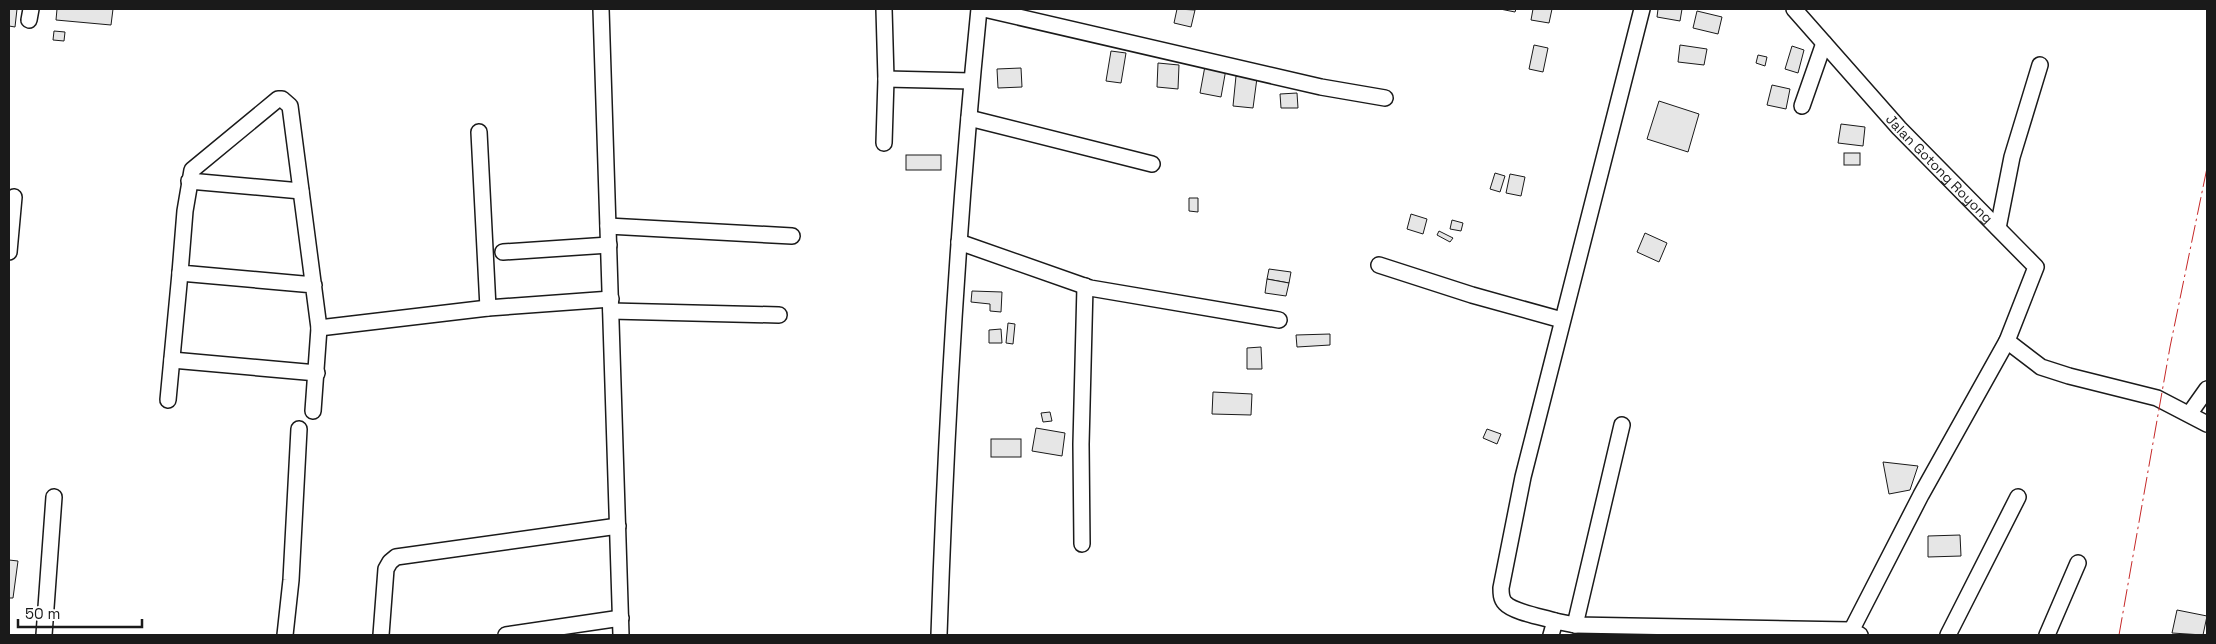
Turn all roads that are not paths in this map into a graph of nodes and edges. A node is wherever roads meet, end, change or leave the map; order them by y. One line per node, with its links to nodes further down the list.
1 (601, 9): 20 (street)
2 (884, 9): 9 (street)
3 (978, 9): 10 (street)
4 (984, 9): 11 (street)
5 (1794, 9): 7 (street, Jalan Gotong Royong)
6 (1637, 10): 35 (street)
7 (1824, 43): 12 (street); 21 (street, Jalan Gotong Royong)
8 (2040, 65): 21 (street)
9 (886, 79): 10 (street); 15 (street)
10 (972, 81): 13 (street)
11 (1386, 98)
12 (1802, 106)
13 (969, 118): 16 (street); 23 (street)
14 (479, 132): 32 (street)
15 (884, 143)
16 (1152, 164)
17 (189, 181): 18 (street); 18 (street); 28 (street)
18 (301, 191): 29 (street)
19 (14, 198): 25 (street)
20 (608, 226): 22 (street); 24 (street)
21 (1998, 228): 37 (street, Jalan Gotong Royong)
22 (792, 236)
23 (959, 242): 30 (street); 61 (street)
24 (609, 245): 26 (street); 31 (street)
25 (9, 252)
26 (503, 252)
27 (1379, 265): 35 (street)
28 (180, 273): 29 (street); 38 (street)
29 (314, 285): 36 (street)
30 (1085, 286): 34 (street); 50 (street)
31 (611, 305): 32 (street); 33 (street); 49 (street)
32 (488, 308): 36 (street)
33 (779, 315)
34 (1279, 320)
35 (1562, 320): 54 (street)
36 (319, 328): 39 (street)
37 (2007, 341): 43 (street); 55 (street)
38 (172, 360): 39 (street); 41 (street)
39 (317, 373): 42 (street)
40 (2207, 389): 43 (street)
41 (168, 400)
42 (313, 410)
43 (2190, 414): 44 (street)
44 (2207, 424)
45 (1622, 425): 53 (street)
46 (299, 430): 57 (street)
47 (54, 497): 56 (street)
48 (2018, 497): 62 (street)
49 (618, 526): 52 (street); 58 (street)
50 (1082, 544)
51 (2078, 563): 63 (street)
52 (621, 618): 59 (street); 60 (street)
53 (1575, 625): 54 (street); 55 (street)
54 (1553, 628)
55 (1853, 633)
56 (44, 635)
57 (285, 635)
58 (381, 635)
59 (506, 635)
60 (621, 635)
61 (939, 635)
62 (1948, 635)
63 (2047, 635)

